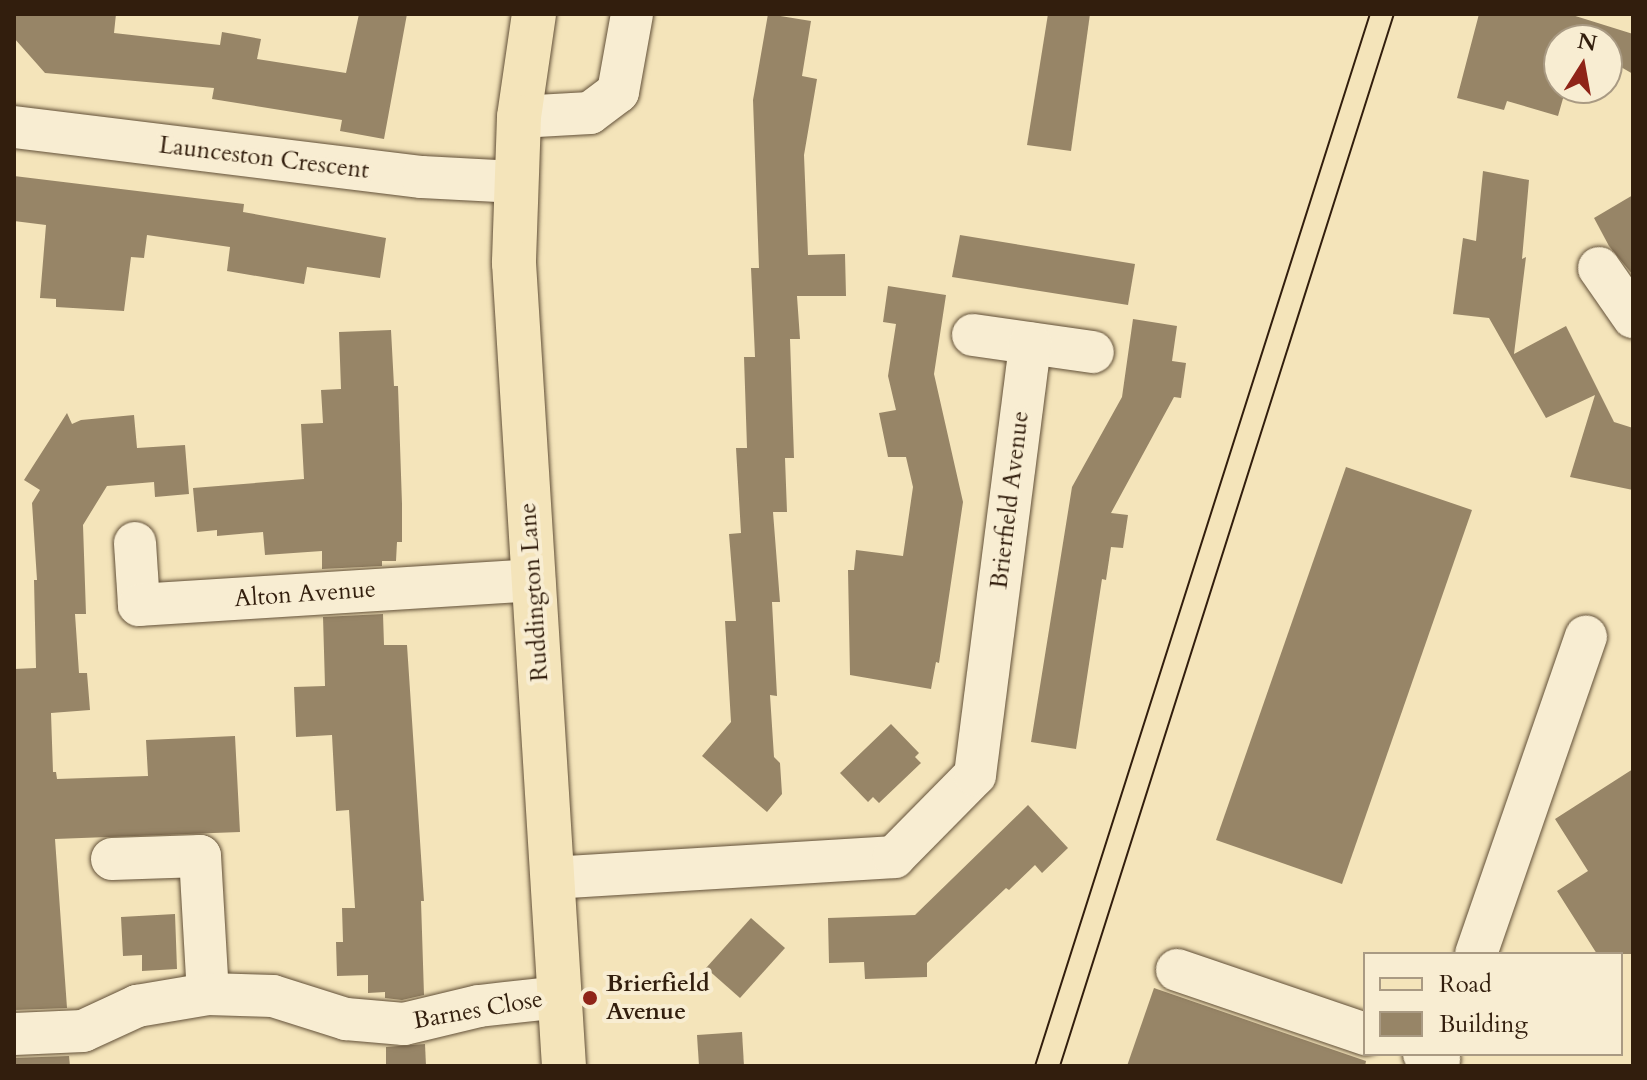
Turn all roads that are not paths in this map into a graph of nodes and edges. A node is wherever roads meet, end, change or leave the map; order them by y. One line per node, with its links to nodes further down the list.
1 (534, 14): 3 (main road, Ruddington Lane)
2 (632, 14): 3 (street)
3 (519, 117): 5 (main road, Ruddington Lane)
4 (14, 127): 5 (street, Launceston Crescent)
5 (516, 182): 12 (main road, Ruddington Lane)
6 (1599, 268): 7 (street)
7 (1631, 309)
8 (973, 335): 9 (street)
9 (1030, 343): 10 (street); 15 (street, Brierfield Avenue)
10 (1093, 352)
11 (135, 543): 12 (street, Alton Avenue)
12 (534, 580): 15 (main road, Ruddington Lane)
13 (1586, 637): 16 (street)
14 (112, 859): 18 (street)
15 (552, 878): 19 (main road, Ruddington Lane)
16 (1477, 952)
17 (1177, 970): 20 (street)
18 (208, 994): 19 (street, Barnes Close); 21 (street, Barnes Close)
19 (560, 997): 23 (main road, Ruddington Lane)
20 (1363, 1033)
21 (14, 1034)
22 (1363, 1039): 24 (street)
23 (564, 1066)
24 (1353, 1066)

